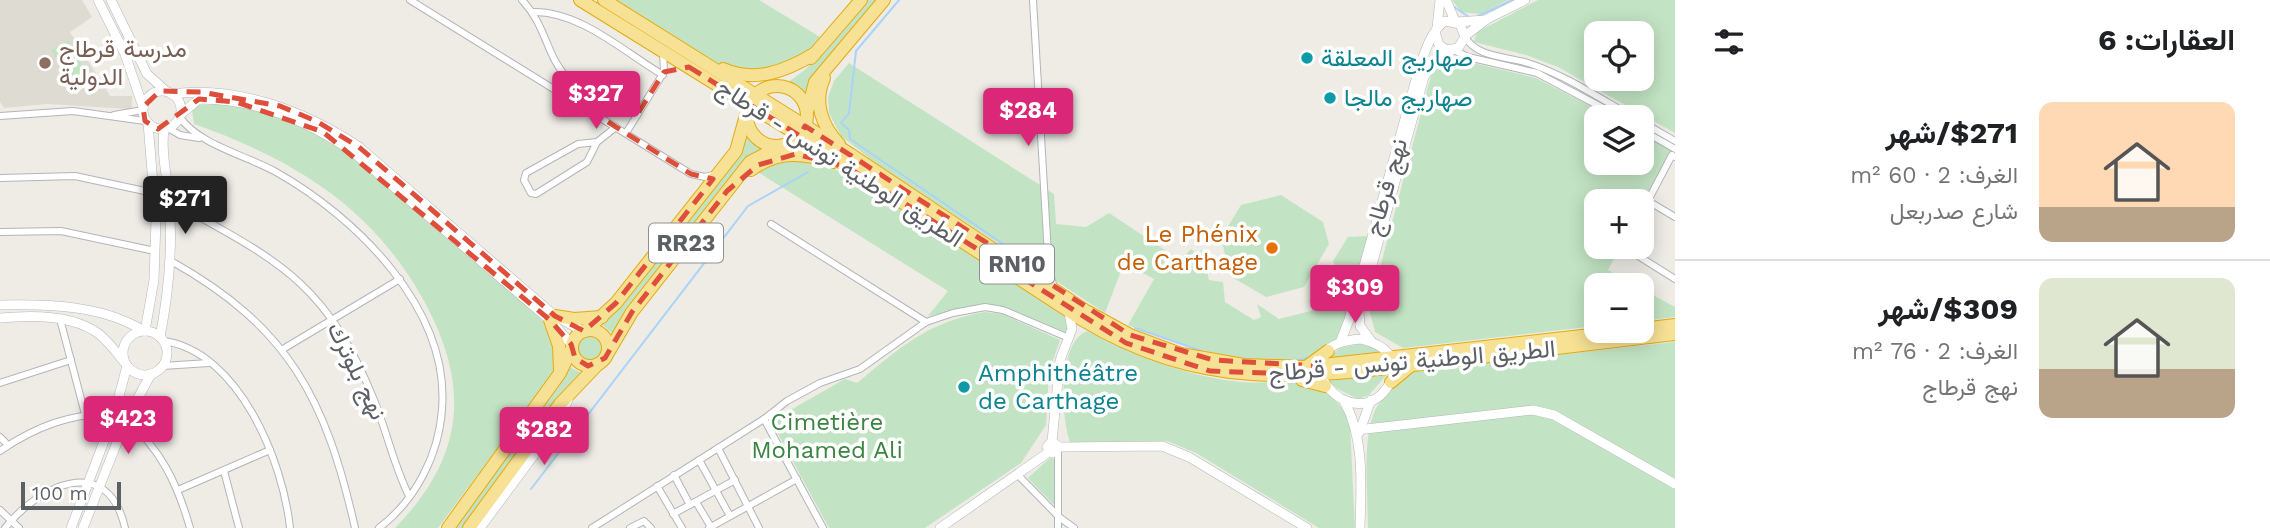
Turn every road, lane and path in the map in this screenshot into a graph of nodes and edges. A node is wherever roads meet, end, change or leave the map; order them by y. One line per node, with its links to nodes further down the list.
1 (98, 0): 33 (street)
2 (111, 0): 27 (street)
3 (410, 0): 28 (street)
4 (522, 0): 13 (street)
5 (580, 0): 20 (highway, الطريق الوطنية تونس - قرطاج / RN10)
6 (604, 0): 18 (highway, الطريق الوطنية تونس - قرطاج / RN10)
7 (861, 0): 21 (highway)
8 (884, 0): 23 (highway)
9 (1033, 0): 69 (street)
10 (1440, 0): 16 (street, نهج قرطاج)
11 (1446, 0): 15 (street)
12 (1525, 0): 14 (street)
13 (533, 12): 24 (street); 25 (street)
14 (1487, 19): 15 (street); 17 (street)
15 (1455, 22): 16 (street); 17 (street)
16 (1436, 30): 19 (street); 89 (street, نهج قرطاج)
17 (1465, 37): 19 (street); 32 (street)
18 (680, 49): 21 (highway); 30 (highway, الطريق الوطنية تونس - قرطاج / RN10)
19 (1453, 50): 31 (street); 87 (street, نهج قرطاج)
20 (663, 51): 22 (highway, الطريق الوطنية تونس - قرطاج / RN10); 24 (street)
21 (814, 54): 26 (highway)
22 (689, 67): 24 (street); 29 (highway, الطريق الوطنية تونس - قرطاج / RN10)
23 (829, 67): 39 (highway); 51 (highway)
24 (668, 71): 35 (street)
25 (570, 81): 28 (street); 35 (street)
26 (771, 86): 30 (highway); 39 (highway, RN10)
27 (169, 92): 33 (street); 37 (street); 74 (street)
28 (562, 93): 40 (street)
29 (735, 96): 30 (highway, الطريق الوطنية تونس - قرطاج / RN10); 43 (highway)
30 (750, 105): 39 (highway, الطريق الوطنية تونس - قرطاج / RN10); 43 (highway, RR23); 49 (highway, RN10)
31 (1597, 105)
32 (1612, 105)
33 (143, 108): 34 (street); 38 (street)
34 (112, 115): 36 (street); 38 (street)
35 (637, 115): 44 (street)
36 (0, 116)
37 (181, 116): 41 (street); 45 (street); 74 (street)
38 (146, 122): 41 (street); 57 (street)
39 (804, 126): 49 (highway); 51 (highway, الطريق الوطنية تونس - قرطاج / RN10)
40 (616, 127): 44 (street); 48 (street)
41 (166, 129): 45 (street); 59 (street)
42 (1654, 129): 47 (street)
43 (743, 130): 52 (highway, RR23)
44 (626, 134): 53 (street)
45 (204, 139): 68 (street)
46 (1654, 139): 50 (street)
47 (1675, 141)
48 (597, 142): 48 (street)
49 (783, 145): 56 (highway, RR23)
50 (1674, 153): 55 (street)
51 (848, 160): 56 (highway); 69 (highway, الطريق الوطنية تونس - قرطاج / RN10); 71 (highway, الطريق الوطنية تونس - قرطاج / RN10)
52 (718, 173): 53 (street); 58 (highway, RR23)
53 (691, 174): 58 (street)
54 (0, 178): 57 (street)
55 (1654, 190)
56 (727, 191): 94 (highway, RR23)
57 (154, 193): 64 (street)
58 (698, 197): 72 (highway, RR23)
59 (169, 200): 66 (street); 76 (street, نهج بلوترك)
60 (1654, 205): 61 (street)
61 (1675, 217)
62 (771, 225): 77 (street)
63 (0, 232): 64 (street)
64 (155, 251): 81 (street)
65 (1644, 259): 67 (street)
66 (171, 261): 86 (street); 90 (street)
67 (1673, 277)
68 (400, 279): 76 (street); 129 (street)
69 (1055, 290): 100 (highway, الطريق الوطنية تونس - قرطاج / RN10)
70 (0, 305): 81 (street)
71 (1068, 310): 79 (highway, الطريق الوطنية تونس - قرطاج / RN10); 84 (street)
72 (602, 317): 74 (highway); 82 (highway, RR23)
73 (0, 318): 75 (street)
74 (552, 318): 82 (street); 88 (street); 98 (highway)
75 (60, 319): 92 (street); 96 (street)
76 (334, 320): 90 (street); 129 (street, نهج بلوترك)
77 (926, 322): 84 (street); 108 (street)
78 (1675, 325): 80 (highway)
79 (1095, 327): 84 (street); 100 (highway, الطريق الوطنية تونس - قرطاج / RN10)
80 (1654, 328)
81 (145, 331): 86 (street); 96 (street)
82 (584, 331): 88 (highway, RR23); 94 (highway)
83 (1675, 334): 93 (highway, الطريق الوطنية تونس - قرطاج / RN10)
84 (1070, 336): 113 (street)
85 (1584, 337): 93 (highway, الطريق الوطنية تونس - قرطاج / RN10)
86 (162, 339): 95 (street); 97 (street)
87 (1371, 341): 89 (street); 91 (street)
88 (572, 347): 94 (highway); 98 (highway, RR23)
89 (1334, 347): 100 (highway)
90 (284, 349): 146 (street)
91 (1390, 357): 93 (highway); 93 (highway, الطريق الوطنية تونس - قرطاج / RN10); 100 (highway, الطريق الوطنية تونس - قرطاج / RN10); 101 (street)
92 (71, 360): 102 (street); 106 (street)
93 (1413, 360): 101 (highway)
94 (602, 361): 103 (highway, RR23)
95 (210, 363): 97 (street); 115 (street)
96 (126, 365): 99 (street); 107 (street)
97 (162, 366): 99 (street)
98 (560, 373): 148 (highway, RR23)
99 (151, 374): 109 (street)
100 (1317, 374): 105 (street)
101 (1391, 382): 104 (street)
102 (0, 383)
103 (575, 386): 149 (highway, RR23); 150 (street)
104 (1371, 400): 105 (street); 110 (street)
105 (1344, 401): 110 (street)
106 (85, 414): 107 (street); 112 (street)
107 (114, 415): 123 (street)
108 (764, 419): 114 (street); 121 (street)
109 (126, 420): 125 (street); 127 (street)
110 (1358, 432): 124 (street); 161 (street)
111 (0, 437): 112 (street)
112 (8, 445): 116 (street)
113 (1055, 447): 120 (street); 135 (street); 160 (street)
114 (718, 448): 117 (street); 122 (street)
115 (270, 450): 118 (street); 145 (street)
116 (0, 451)
117 (699, 460): 119 (street); 128 (street)
118 (224, 471): 127 (street); 144 (street)
119 (674, 475): 126 (street); 130 (street)
120 (1018, 475): 135 (street); 157 (street)
121 (797, 479): 131 (street); 156 (street)
122 (735, 480): 128 (street); 131 (street)
123 (89, 481): 125 (street); 136 (street); 140 (street)
124 (1675, 484)
125 (100, 486): 141 (street); 142 (street)
126 (657, 486): 133 (street); 151 (street)
127 (178, 490): 143 (street)
128 (716, 491): 130 (street); 134 (street)
129 (409, 496): 147 (street)
130 (693, 503): 133 (street); 137 (street)
131 (748, 506): 134 (street); 155 (street)
132 (0, 510): 136 (street)
133 (673, 514): 154 (street)
134 (730, 516): 137 (street)
135 (1059, 517): 158 (street); 159 (street)
136 (11, 521): 138 (street); 139 (street)
137 (710, 527)
138 (5, 528)
139 (19, 528)
140 (71, 528)
141 (83, 528)
142 (125, 528)
143 (190, 528)
144 (239, 528)
145 (290, 528)
146 (355, 528)
147 (379, 528)
148 (447, 528)
149 (469, 528)
150 (480, 528)
151 (592, 528)
152 (630, 528): 153 (street)
153 (651, 528)
154 (682, 528)
155 (760, 528)
156 (821, 528)
157 (940, 528)
158 (1058, 528)
159 (1074, 528)
160 (1307, 528)
161 (1360, 528)

